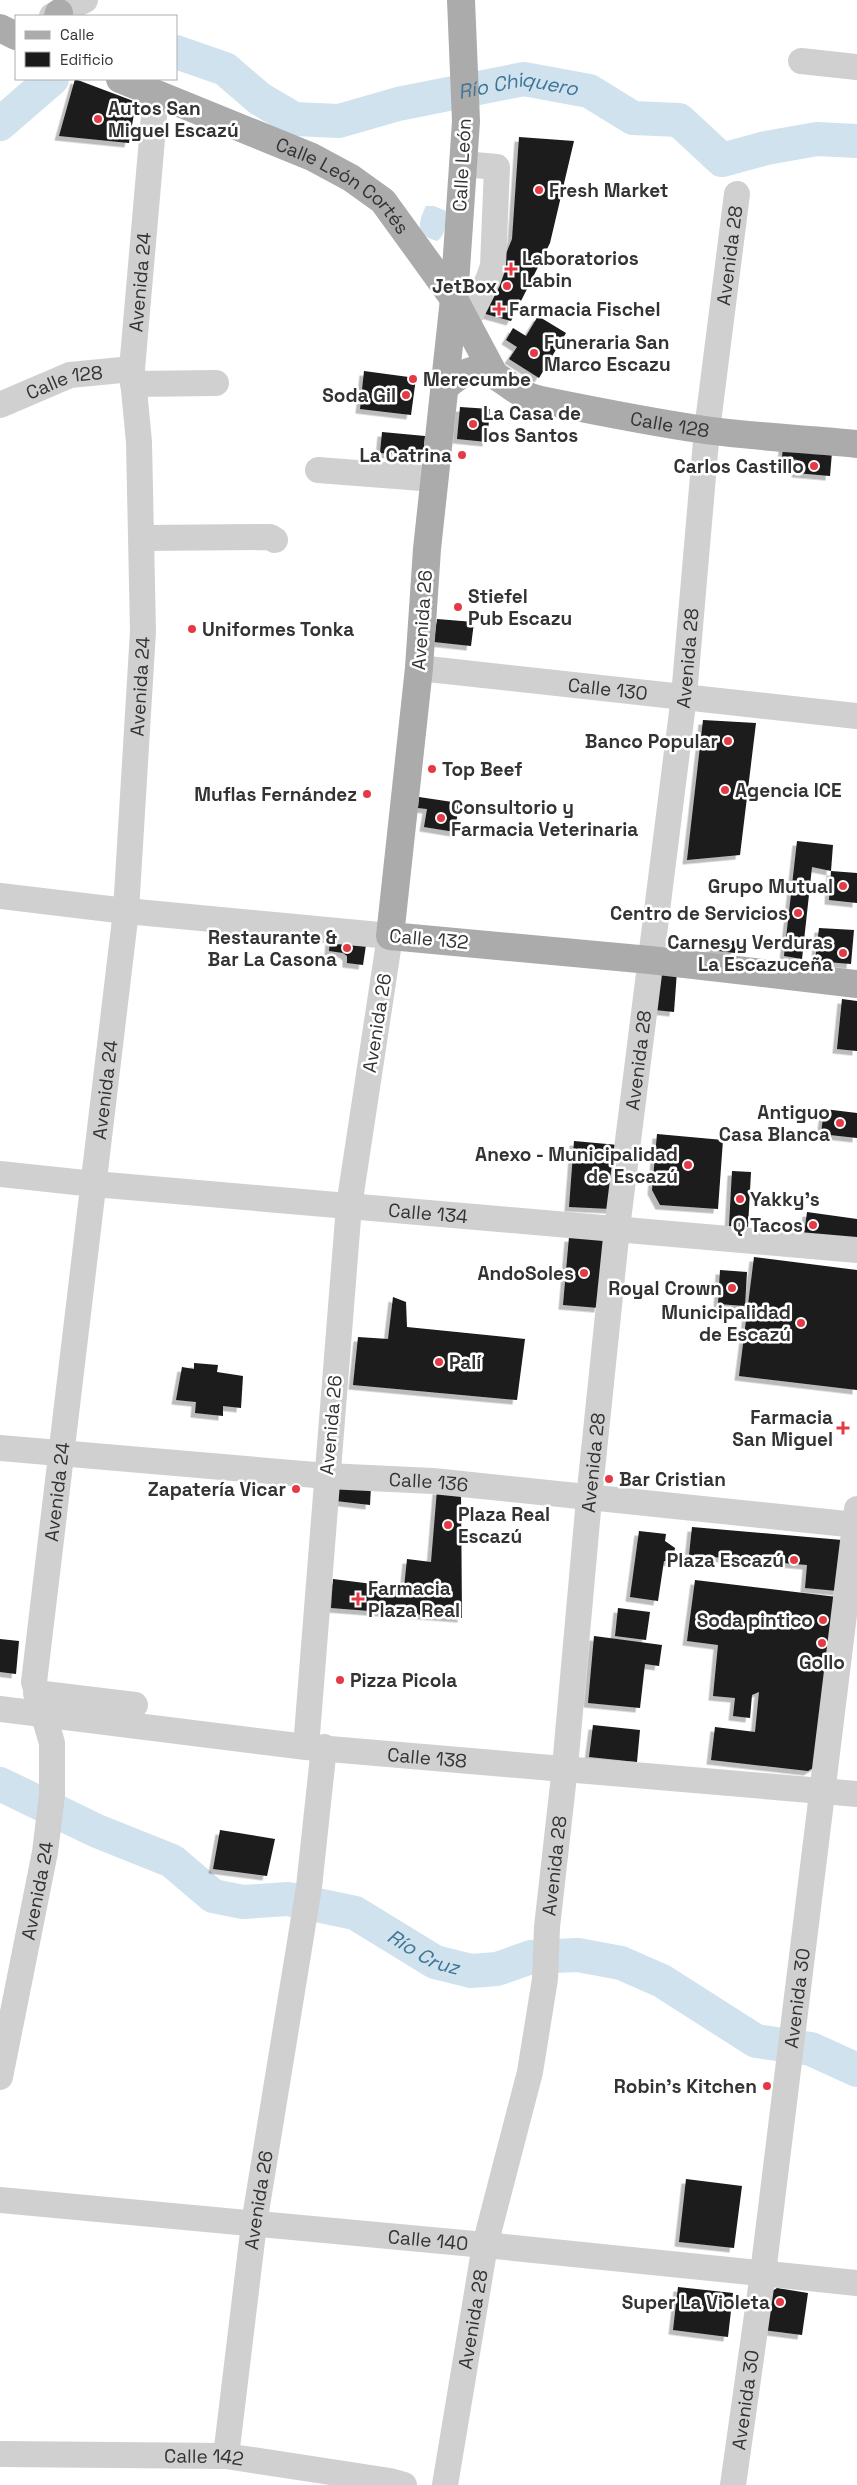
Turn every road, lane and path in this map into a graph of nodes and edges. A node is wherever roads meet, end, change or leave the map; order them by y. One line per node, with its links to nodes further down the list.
1 (85, 0): 3 (street)
2 (461, 0): 8 (main road, Calle León)
3 (56, 15)
4 (802, 61): 5 (street)
5 (857, 67)
6 (122, 80): 7 (main road, Calle León Cortés)
7 (156, 94): 11 (main road, Calle León Cortés); 15 (street, Avenida 24)
8 (463, 164): 10 (main road, Calle León); 13 (street)
9 (737, 194): 19 (street, Avenida 28)
10 (458, 245): 11 (main road); 12 (main road, Calle León)
11 (420, 251): 12 (main road, Calle León Cortés)
12 (454, 299): 13 (main road, Calle León Cortés); 17 (main road, Avenida 26)
13 (466, 324): 14 (main road, Calle León Cortés)
14 (494, 374): 17 (main road); 19 (main road, Calle 128)
15 (132, 376): 16 (street, Calle 128); 18 (street, Calle 128); 23 (street, Avenida 24)
16 (216, 383)
17 (444, 388): 22 (main road, Avenida 26)
18 (0, 405)
19 (707, 430): 20 (main road, Calle 128); 26 (street, Avenida 28)
20 (857, 444)
21 (318, 470): 22 (street)
22 (435, 479): 25 (main road, Avenida 26)
23 (142, 538): 24 (street); 29 (street, Avenida 24)
24 (276, 540)
25 (419, 668): 26 (street, Calle 130); 30 (main road, Avenida 26)
26 (684, 696): 27 (street, Calle 130); 31 (street, Avenida 28)
27 (857, 716)
28 (0, 896): 29 (street, Calle 132)
29 (126, 912): 30 (street, Calle 132); 34 (street, Avenida 24)
30 (390, 936): 31 (main road, Calle 132); 35 (street, Avenida 26)
31 (650, 960): 32 (main road, Calle 132); 36 (street, Avenida 28)
32 (857, 984)
33 (0, 1174): 34 (street, Calle 134)
34 (94, 1184): 35 (street, Calle 134); 39 (street, Avenida 24)
35 (349, 1206): 36 (street, Calle 134); 40 (street, Avenida 26)
36 (617, 1228): 37 (street, Calle 134); 41 (street, Avenida 28)
37 (857, 1250)
38 (0, 1448): 39 (street, Calle 136)
39 (62, 1453): 40 (street, Calle 136); 43 (street, Avenida 24)
40 (328, 1476): 41 (street, Calle 136); 46 (street, Avenida 26)
41 (589, 1499): 42 (street, Calle 136); 47 (street, Avenida 28)
42 (856, 1520): 48 (street, Avenida 30)
43 (39, 1704): 44 (street); 45 (street, Calle 138); 46 (street, Calle 138); 50 (street, Avenida 24)
44 (134, 1705)
45 (0, 1709)
46 (315, 1747): 47 (street, Calle 138); 52 (street, Avenida 26)
47 (565, 1767): 48 (street, Calle 138); 53 (street, Avenida 28)
48 (822, 1791): 49 (street, Calle 138); 54 (street, Avenida 30)
49 (857, 1794)
50 (0, 2077)
51 (0, 2200): 52 (street, Calle 140)
52 (254, 2224): 53 (street, Calle 140); 57 (street, Avenida 26)
53 (485, 2245): 54 (street, Calle 140); 59 (street, Avenida 28)
54 (763, 2273): 55 (street, Calle 140); 60 (street, Avenida 30)
55 (857, 2283)
56 (0, 2454): 57 (street, Calle 142)
57 (226, 2456): 58 (street, Calle 142)
58 (404, 2485)
59 (445, 2485)
60 (733, 2485)

